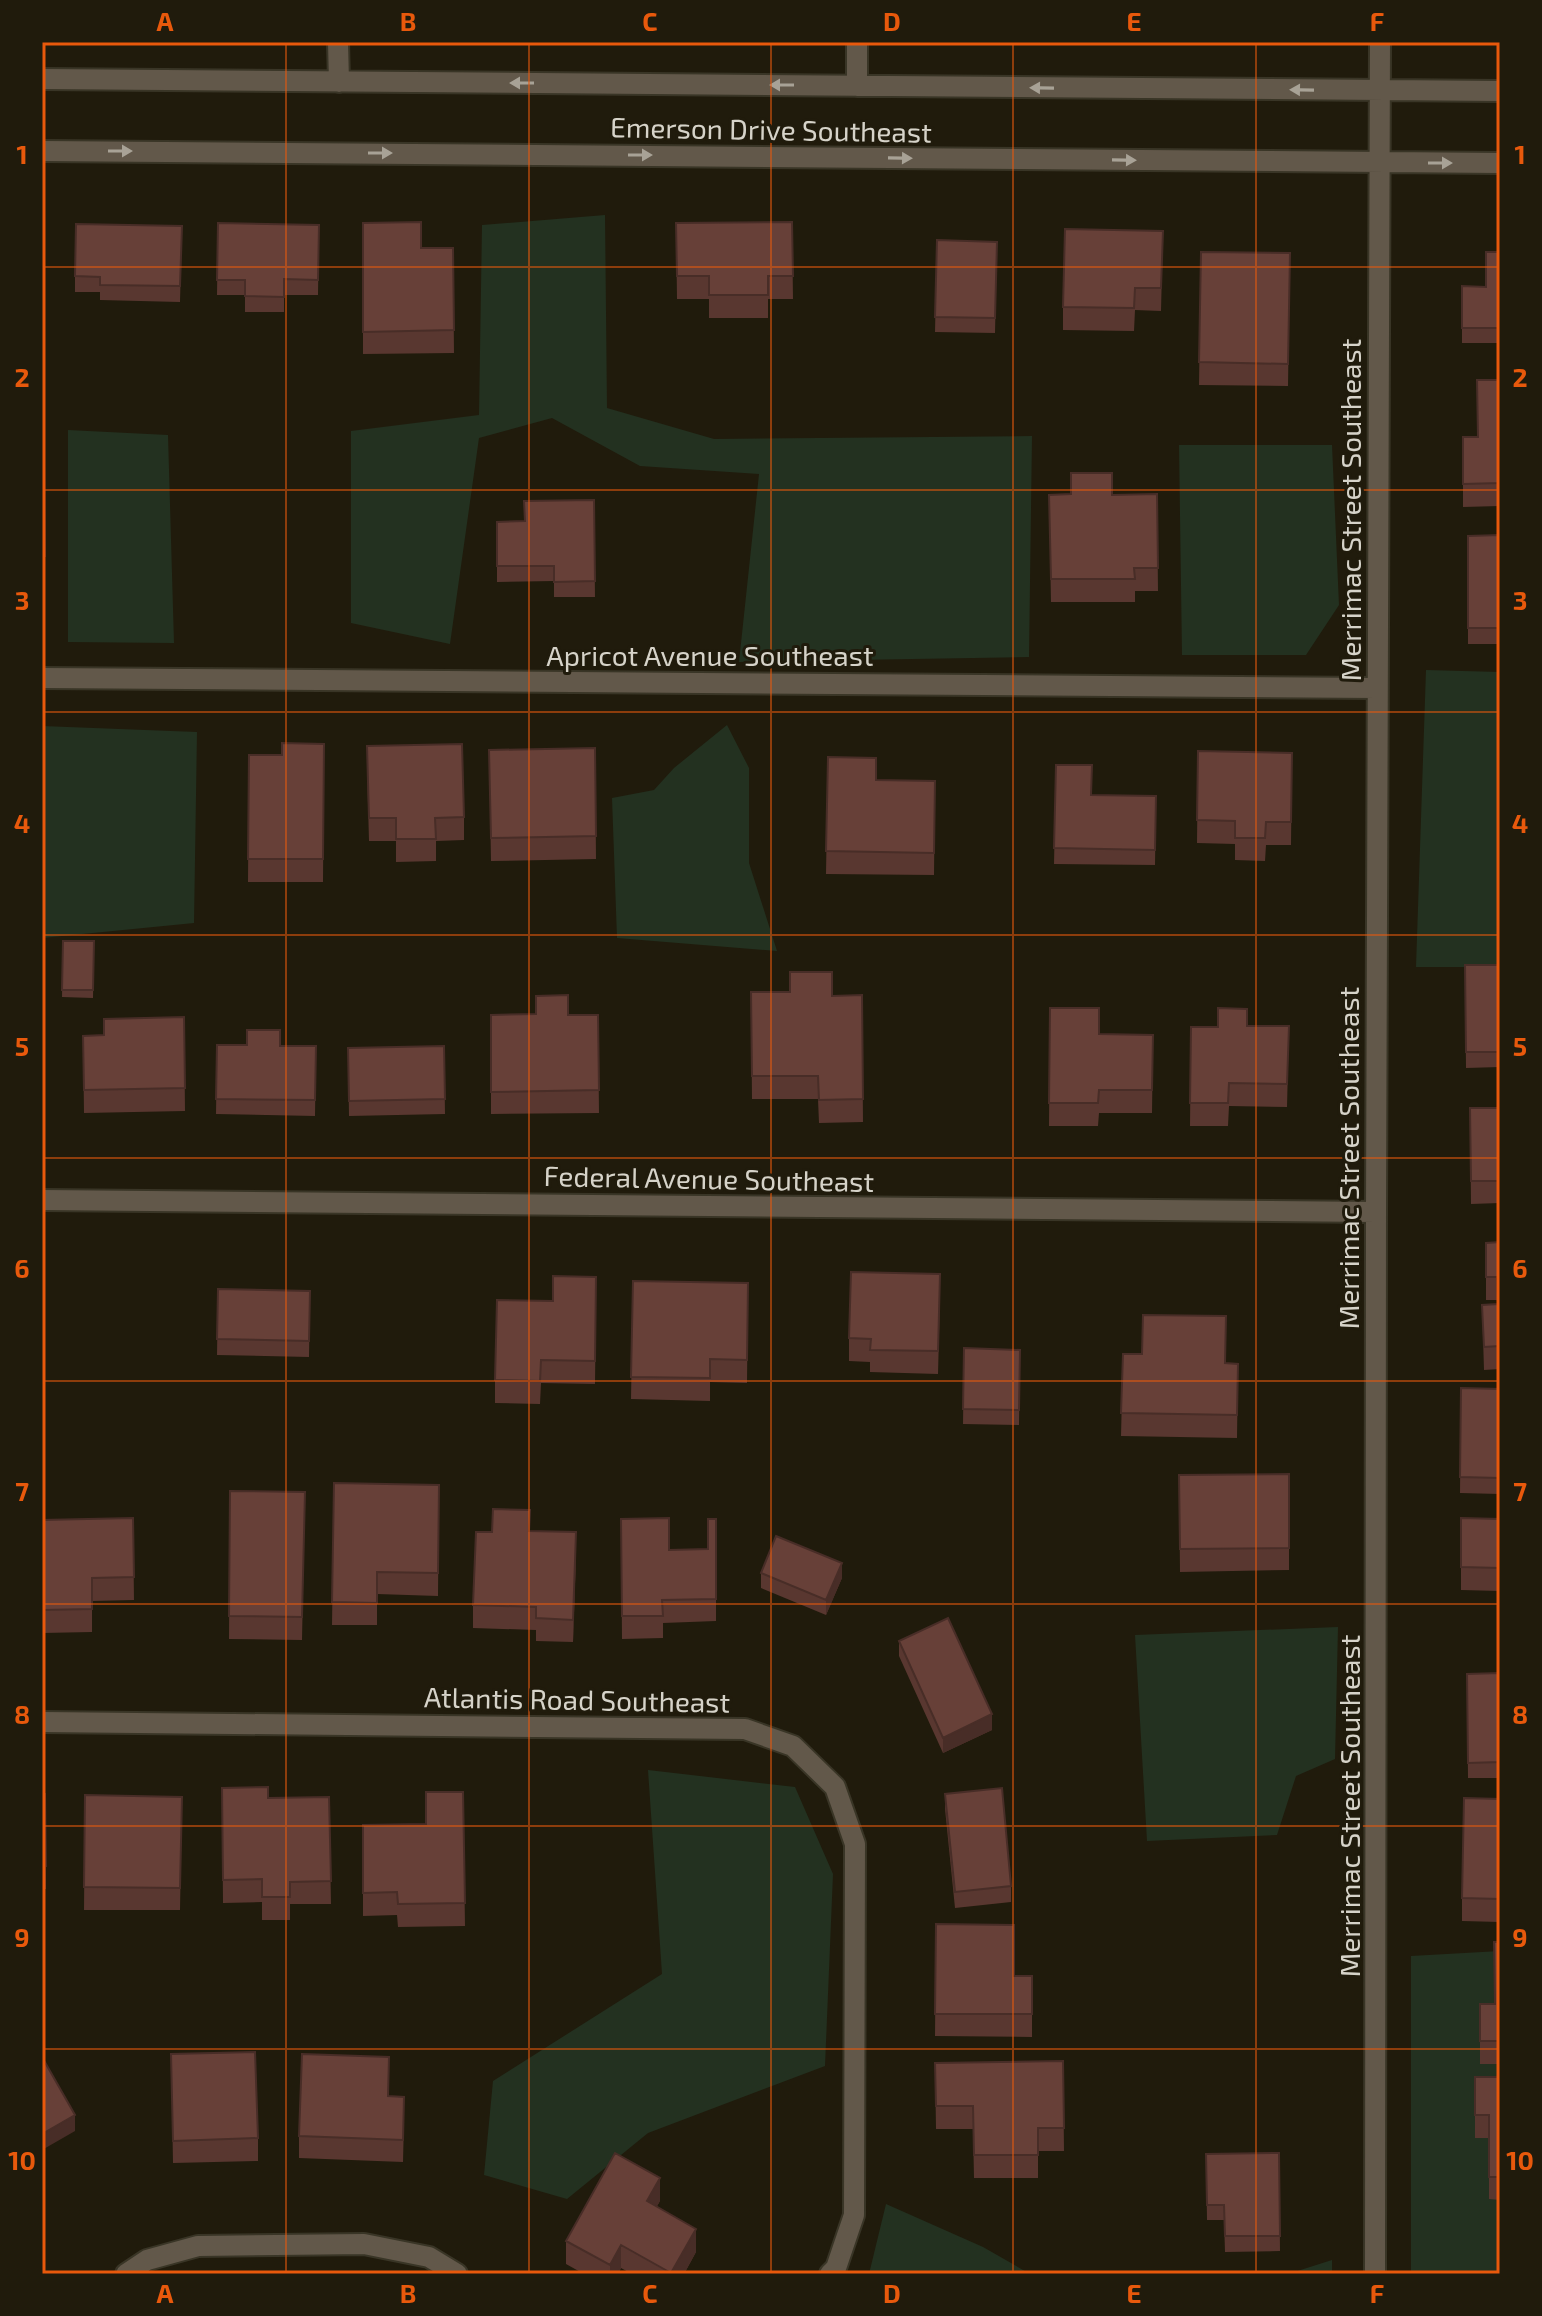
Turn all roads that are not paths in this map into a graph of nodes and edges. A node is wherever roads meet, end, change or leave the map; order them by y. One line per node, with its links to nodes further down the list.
1 (338, 42): 5 (street)
2 (857, 42): 6 (street)
3 (1380, 42): 7 (street, Merrimac Street Southeast)
4 (42, 79): 5 (street, Emerson Drive Southeast)
5 (339, 82): 6 (street, Emerson Drive Southeast, one-way to 5)
6 (857, 86): 7 (street, Emerson Drive Southeast, one-way to 6)
7 (1380, 91): 8 (street, Emerson Drive Southeast); 10 (street, Merrimac Street Southeast)
8 (1500, 91)
9 (42, 151): 10 (street, Emerson Drive Southeast, one-way to 10)
10 (1380, 163): 11 (street, Emerson Drive Southeast, one-way to 11); 13 (street, Merrimac Street Southeast)
11 (1500, 163)
12 (42, 678): 13 (street, Apricot Avenue Southeast)
13 (1377, 688): 15 (street, Merrimac Street Southeast)
14 (42, 1200): 15 (street, Federal Avenue Southeast)
15 (1376, 1212): 20 (street, Merrimac Street Southeast)
16 (42, 1722): 19 (street, Atlantis Road Southeast)
17 (126, 2274): 18 (street)
18 (457, 2274)
19 (830, 2274)
20 (1375, 2274)

